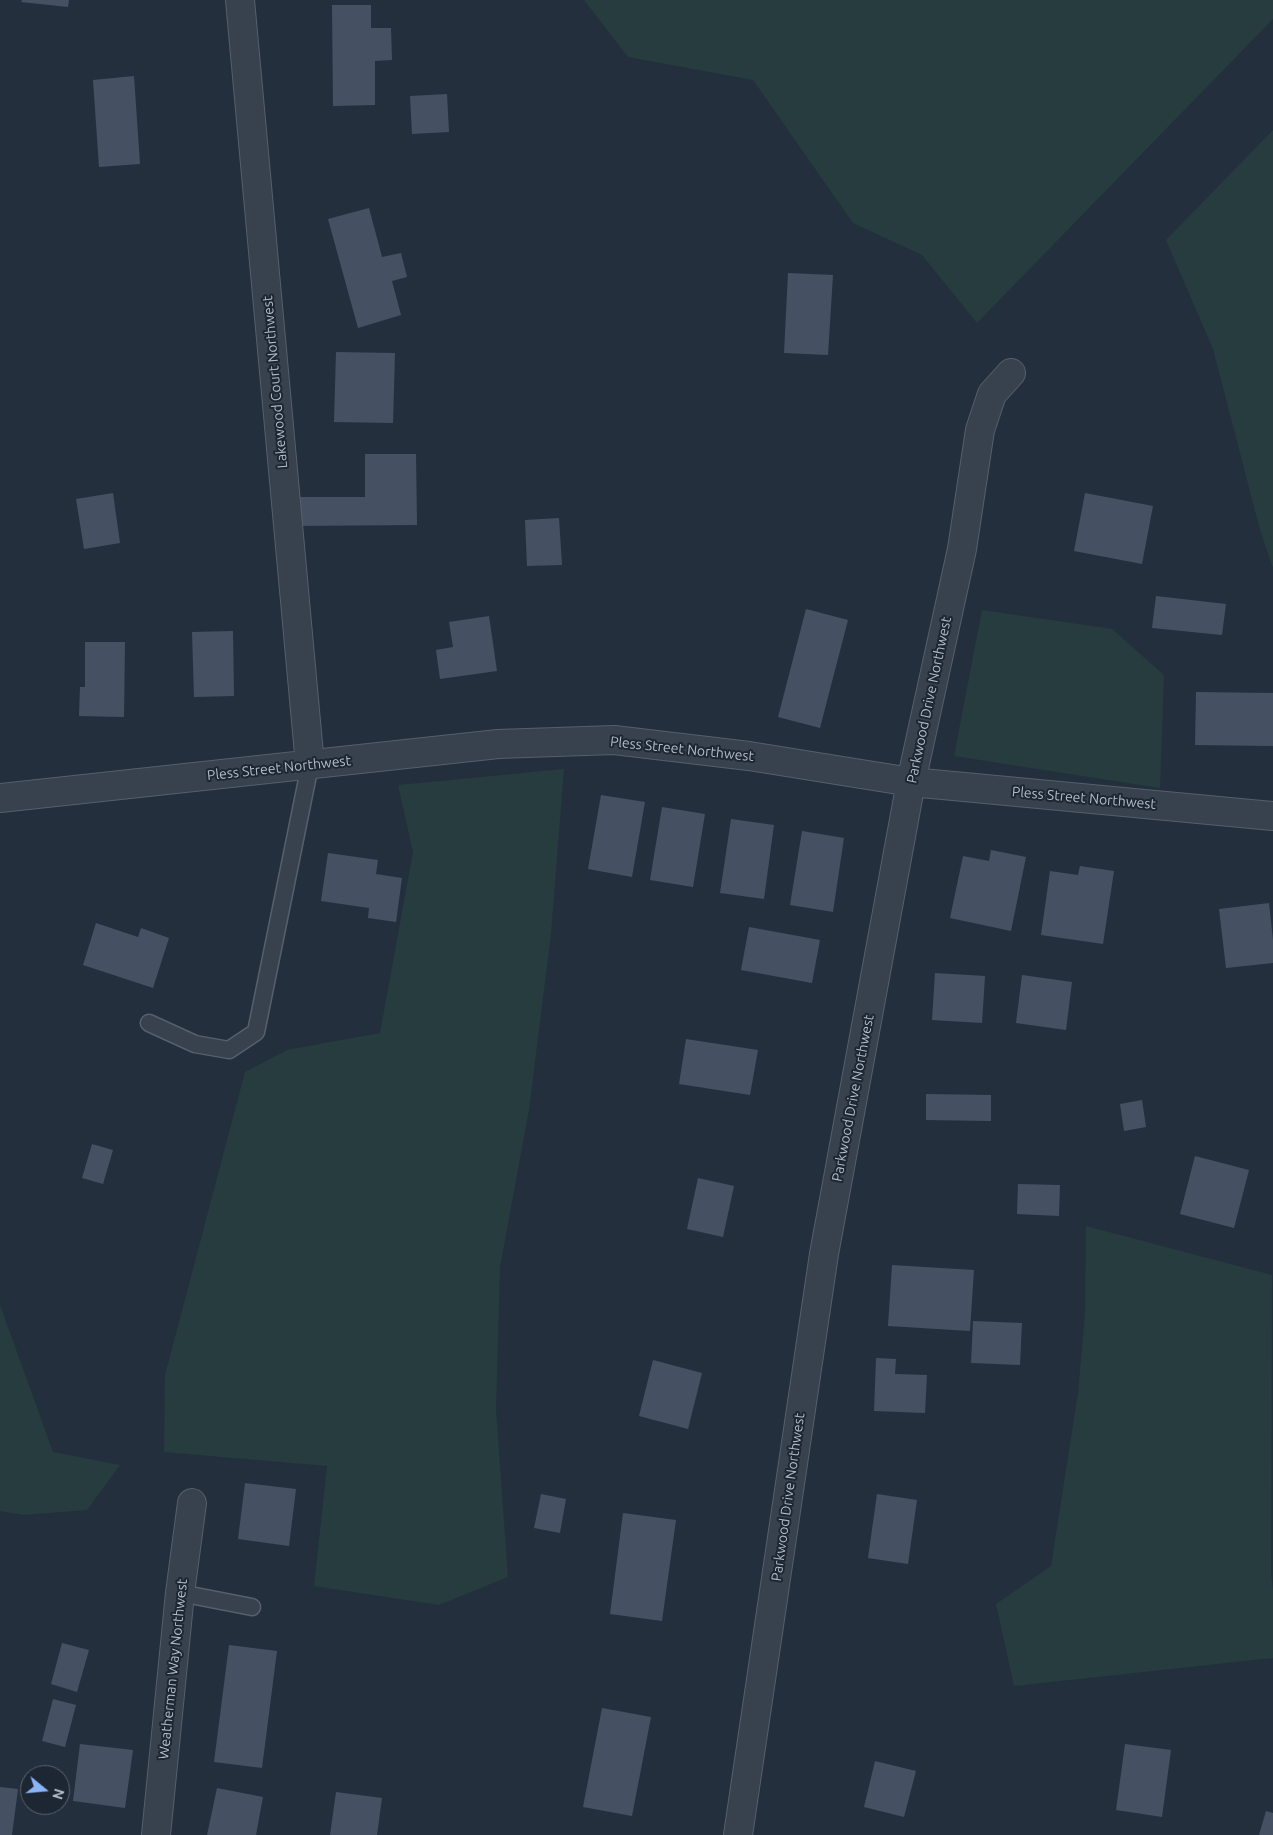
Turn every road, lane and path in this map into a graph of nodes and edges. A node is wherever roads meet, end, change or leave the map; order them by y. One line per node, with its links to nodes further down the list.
1 (240, 0): 3 (street, Lakewood Court Northwest)
2 (1011, 372): 4 (street, Parkwood Drive Northwest)
3 (310, 765): 4 (street, Pless Street Northwest); 5 (street, Pless Street Northwest); 7 (lane)
4 (911, 782): 6 (street, Pless Street Northwest); 12 (street, Parkwood Drive Northwest)
5 (0, 798)
6 (1273, 816)
7 (149, 1024)
8 (192, 1503): 9 (street, Weatherman Way Northwest)
9 (180, 1592): 10 (lane); 11 (street, Weatherman Way Northwest)
10 (252, 1607)
11 (156, 1835)
12 (738, 1835)

